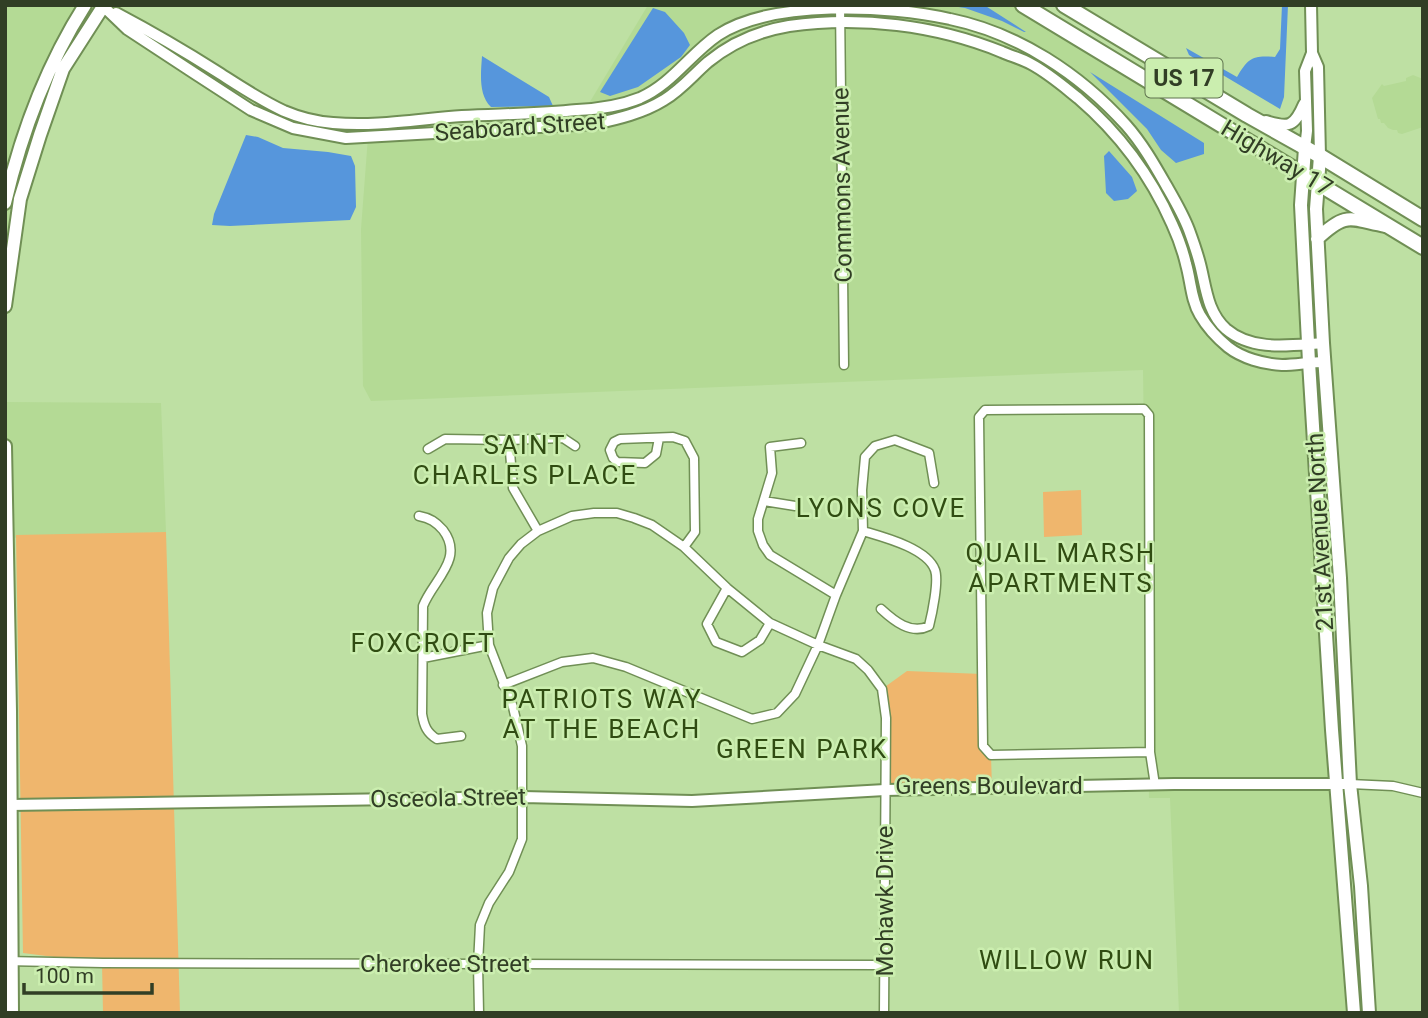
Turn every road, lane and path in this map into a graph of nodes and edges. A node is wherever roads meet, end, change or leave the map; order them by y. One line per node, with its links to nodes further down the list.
1 (85, 5): 15 (main road)
2 (1023, 5): 13 (highway, Highway 17 / US 17)
3 (1064, 5): 10 (highway, Highway 17 / US 17)
4 (1311, 5): 8 (street, 21st Avenue North)
5 (103, 6): 6 (street, Seaboard Street); 7 (street, Seaboard Street); 20 (main road)
6 (840, 7): 7 (street, Commons Avenue); 22 (street, Seaboard Street)
7 (841, 23): 23 (street, Seaboard Street); 25 (street, Commons Avenue)
8 (1312, 53): 9 (street, 21st Avenue North); 12 (street, 21st Avenue North)
9 (1306, 98): 10 (street); 11 (street, 21st Avenue North)
10 (1247, 115): 11 (highway, Highway 17 / US 17)
11 (1305, 148): 12 (highway, Highway 17 / US 17); 13 (main road, 21st Avenue North)
12 (1320, 156): 14 (main road, 21st Avenue North); 16 (highway, Highway 17 / US 17)
13 (1303, 174): 14 (highway, Highway 17 / US 17); 22 (main road, 21st Avenue North)
14 (1318, 182): 17 (highway, Highway 17 / US 17); 18 (main road, 21st Avenue North)
15 (5, 203)
16 (1423, 219)
17 (1391, 227): 18 (main road); 19 (highway, Highway 17 / US 17)
18 (1317, 239): 21 (main road, 21st Avenue North)
19 (1423, 247)
20 (5, 306)
21 (1323, 342): 22 (street, Seaboard Street); 24 (main road, 21st Avenue North)
22 (1309, 344): 23 (main road, 21st Avenue North)
23 (1309, 362): 24 (street, Seaboard Street); 51 (main road, 21st Avenue North)
24 (1324, 362): 49 (main road, 21st Avenue North)
25 (845, 365)
26 (659, 438): 26 (street); 38 (street)
27 (509, 440): 30 (street); 31 (street); 36 (street)
28 (802, 443): 33 (street)
29 (5, 446): 55 (main road)
30 (575, 446)
31 (428, 449)
32 (934, 483): 37 (street)
33 (764, 501): 34 (street); 40 (street)
34 (795, 506)
35 (419, 516): 45 (street)
36 (538, 531): 38 (street, Greens Boulevard); 43 (street, Greens Boulevard)
37 (863, 531): 40 (street); 41 (street)
38 (684, 547): 39 (street, Greens Boulevard)
39 (727, 588): 42 (street, Greens Boulevard); 42 (street)
40 (836, 595): 44 (street)
41 (881, 609)
42 (770, 623): 44 (street, Greens Boulevard)
43 (489, 645): 45 (street); 46 (street, Greens Boulevard)
44 (818, 645): 46 (street); 52 (street, Greens Boulevard)
45 (424, 658): 47 (street)
46 (503, 685): 54 (street, Greens Boulevard)
47 (461, 736)
48 (1150, 752): 48 (street); 50 (street)
49 (1350, 784): 51 (street, Greens Boulevard); 53 (street, Greens Boulevard); 63 (main road, 21st Avenue North)
50 (1154, 785): 51 (street, Greens Boulevard); 52 (street, Greens Boulevard)
51 (1336, 785): 62 (main road, 21st Avenue North)
52 (885, 790): 54 (street, Osceola Street); 58 (street, Mohawk Drive)
53 (1423, 793)
54 (523, 797): 55 (street, Osceola Street); 57 (street, Greens Boulevard)
55 (8, 805): 56 (main road)
56 (9, 961): 57 (street, Cherokee Street); 59 (main road)
57 (478, 964): 58 (street, Cherokee Street); 60 (street, Greens Boulevard)
58 (884, 965): 61 (street, Mohawk Drive)
59 (12, 1013)
60 (478, 1013)
61 (884, 1013)
62 (1354, 1013)
63 (1369, 1013)

